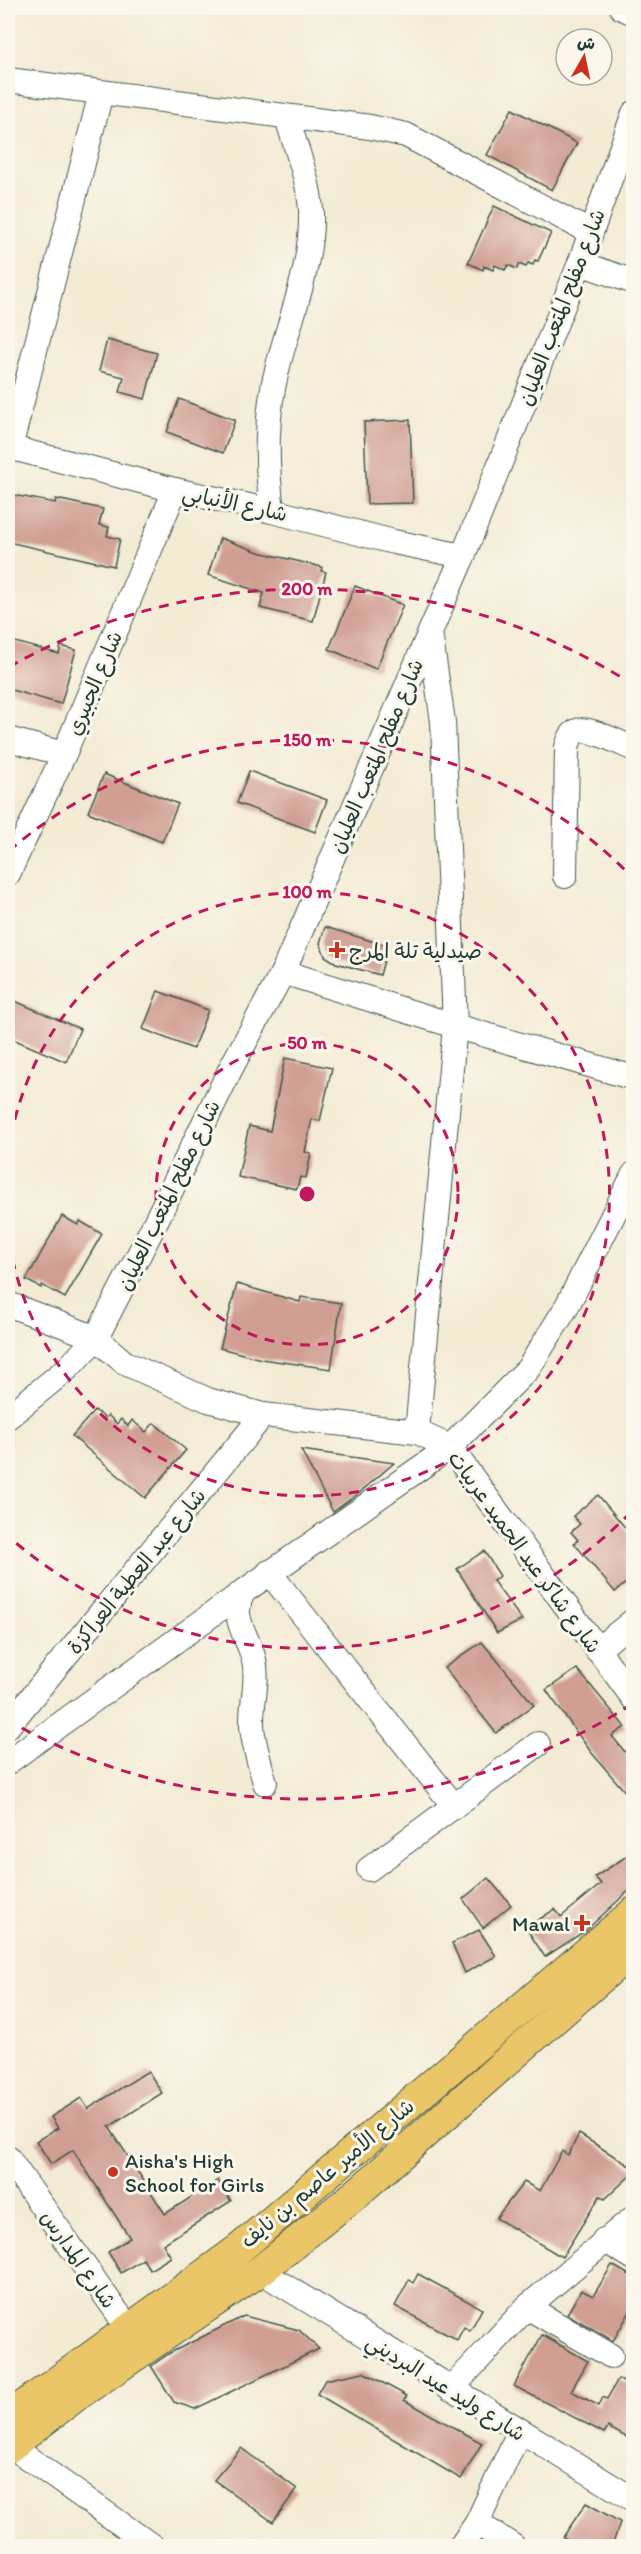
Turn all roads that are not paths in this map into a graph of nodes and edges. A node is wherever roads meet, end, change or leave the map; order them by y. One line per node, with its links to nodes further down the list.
1 (622, 8): 2 (street)
2 (633, 13)
3 (8, 80): 4 (street)
4 (101, 93): 6 (street); 10 (street)
5 (633, 113): 7 (street, شارع مفلح المتعب العليان)
6 (286, 117): 7 (street); 12 (street)
7 (590, 232): 8 (street, شارع مفلح المتعب العليان)
8 (579, 263): 9 (street); 13 (street, شارع مفلح المتعب العليان)
9 (633, 282)
10 (9, 447): 11 (street, شارع الأنبابي)
11 (175, 490): 12 (street, شارع الأنبابي); 17 (street, شارع الجبيري)
12 (272, 511): 13 (street, شارع الأنبابي)
13 (463, 556): 14 (street, شارع مفلح المتعب العليان)
14 (430, 632): 20 (street, شارع مفلح المتعب العليان); 21 (street)
15 (8, 739): 17 (street)
16 (633, 749): 19 (street)
17 (64, 754): 18 (street, شارع الجبيري)
18 (8, 874)
19 (565, 876)
20 (283, 972): 21 (street); 25 (street, شارع مفلح المتعب العليان)
21 (455, 1026): 22 (street); 28 (street)
22 (633, 1078)
23 (633, 1174): 29 (street)
24 (8, 1304): 25 (street)
25 (96, 1338): 26 (street, شارع شاكر عبد الحميد عربيات); 27 (street, شارع مفلح المتعب العليان)
26 (263, 1414): 28 (street, شارع شاكر عبد الحميد عربيات); 35 (street, شارع عبد العطية العراكزة)
27 (8, 1417)
28 (417, 1432): 29 (street, شارع شاكر عبد الحميد عربيات)
29 (450, 1447): 30 (street); 33 (street, شارع شاكر عبد الحميد عربيات)
30 (269, 1572): 31 (street); 39 (street)
31 (243, 1592): 37 (street); 38 (street)
32 (633, 1620): 33 (street)
33 (597, 1650): 34 (street, شارع شاكر عبد الحميد عربيات)
34 (633, 1699)
35 (8, 1726)
36 (538, 1744): 39 (street)
37 (8, 1762)
38 (265, 1783)
39 (454, 1806): 40 (street)
40 (369, 1869)
41 (633, 1912): 49 (main road, شارع الأمير عاصم بن نايف)
42 (633, 1948): 47 (main road, شارع الأمير عاصم بن نايف)
43 (8, 2158): 49 (street, شارع المدارس)
44 (633, 2217): 45 (street)
45 (604, 2240): 46 (street); 48 (street)
46 (633, 2258)
47 (260, 2271): 51 (street, شارع وليد عيد البرديني); 54 (main road, شارع الأمير عاصم بن نايف)
48 (528, 2307): 50 (street); 51 (street)
49 (129, 2329): 52 (main road, شارع الأمير عاصم بن نايف)
50 (612, 2356)
51 (451, 2389): 53 (street, شارع وليد عيد البرديني)
52 (8, 2417)
53 (519, 2432): 55 (street, شارع وليد عيد البرديني); 56 (street)
54 (9, 2447): 57 (street)
55 (629, 2493)
56 (477, 2523): 58 (street); 59 (street)
57 (152, 2547)
58 (461, 2547)
59 (513, 2547)

